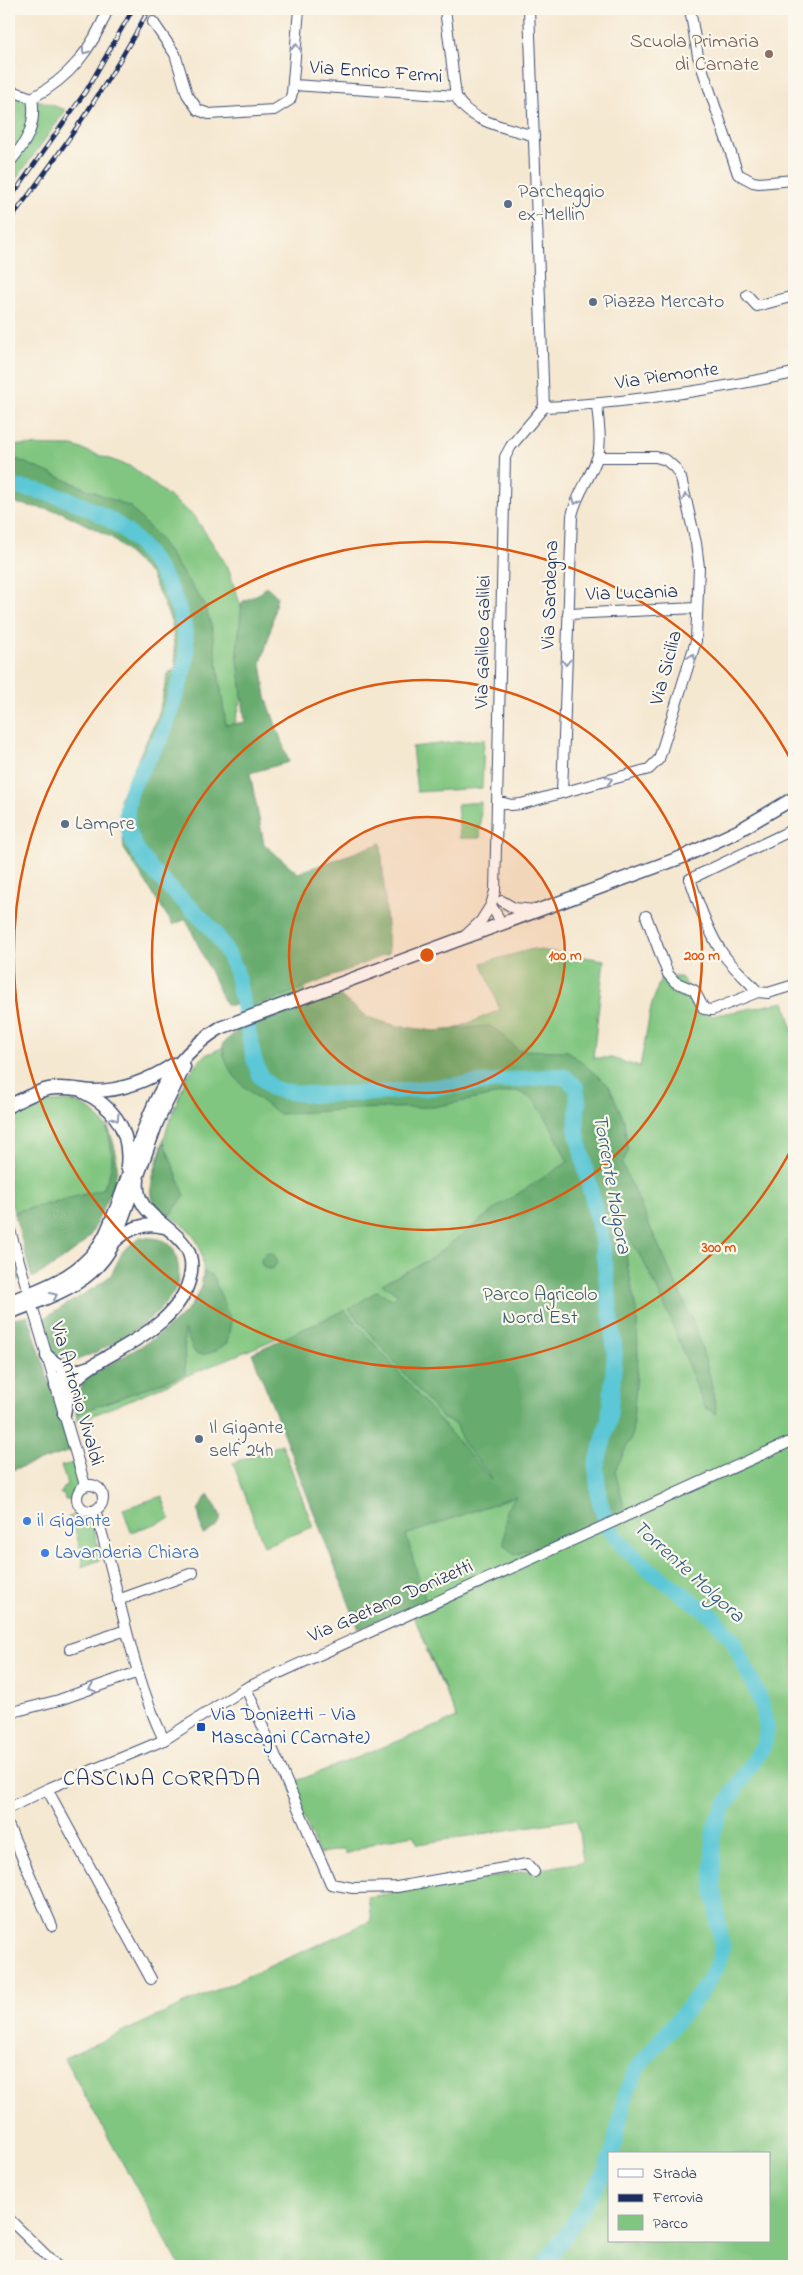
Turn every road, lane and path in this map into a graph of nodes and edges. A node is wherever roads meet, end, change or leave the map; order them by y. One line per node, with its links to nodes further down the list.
1 (108, 9): 10 (street, one-way to 10)
2 (299, 9): 7 (street, Via Enrico Fermi, one-way to 2)
3 (445, 9): 9 (street)
4 (529, 9): 11 (street)
5 (690, 9): 13 (street)
6 (153, 22): 7 (street, Via Enrico Fermi)
7 (294, 85): 9 (street, Via Enrico Fermi)
8 (9, 90): 10 (street)
9 (456, 96): 11 (street)
10 (32, 98): 12 (street)
11 (534, 136): 18 (street)
12 (9, 163)
13 (794, 180)
14 (747, 295): 15 (street)
15 (794, 296)
16 (794, 373): 17 (street, Via Piemonte)
17 (597, 404): 18 (street, Via Piemonte); 19 (street, Via Sardegna)
18 (544, 407): 24 (street, Via Galileo Galilei)
19 (598, 457): 20 (street, Via Sicilia, one-way to 19); 21 (street, Via Sardegna, one-way to 21)
20 (698, 608): 21 (street, Via Lucania); 22 (street, Via Sicilia, one-way to 20)
21 (568, 614): 22 (street, Via Sardegna, one-way to 22)
22 (562, 793): 24 (street, Via Sicilia)
23 (794, 798): 29 (main road)
24 (497, 802): 26 (street, Via Galileo Galilei)
25 (794, 829): 34 (street)
26 (495, 891): 27 (street); 28 (street, Via Galileo Galilei)
27 (502, 901): 29 (street); 31 (street)
28 (491, 905): 31 (street); 32 (street, Via Galileo Galilei)
29 (541, 910): 31 (main road)
30 (646, 916): 34 (street)
31 (502, 924): 32 (main road)
32 (462, 938): 35 (main road)
33 (794, 985): 34 (street)
34 (758, 992)
35 (220, 1028): 36 (main road); 41 (main road)
36 (180, 1060): 37 (main road); 42 (main road)
37 (78, 1090): 38 (main road); 42 (main road, one-way to 42)
38 (31, 1095): 39 (main road); 40 (main road)
39 (9, 1099)
40 (9, 1106)
41 (139, 1171): 44 (main road); 45 (main road)
42 (125, 1185): 45 (main road)
43 (9, 1227): 46 (street)
44 (168, 1228): 45 (main road); 50 (main road)
45 (107, 1247): 47 (main road)
46 (26, 1285)
47 (9, 1304)
48 (34, 1312): 49 (street, Via Antonio Vivaldi)
49 (47, 1356): 51 (main road); 53 (street, Via Antonio Vivaldi)
50 (90, 1367): 51 (main road); 52 (main road)
51 (74, 1371): 53 (main road)
52 (73, 1384): 53 (main road); 54 (main road)
53 (56, 1386): 54 (street, Via Antonio Vivaldi)
54 (64, 1414): 56 (street, Via Antonio Vivaldi)
55 (794, 1440): 63 (street, Via Gaetano Donizetti)
56 (85, 1485): 57 (street, Via Antonio Vivaldi); 57 (street, Via Antonio Vivaldi)
57 (95, 1510): 59 (street, Via Antonio Vivaldi)
58 (194, 1573): 59 (street)
59 (118, 1600): 60 (street, Via Antonio Vivaldi)
60 (126, 1630): 61 (street); 62 (street, Via Antonio Vivaldi)
61 (70, 1649)
62 (138, 1672): 64 (street, one-way to 64); 65 (street, Via Antonio Vivaldi)
63 (246, 1688): 65 (street, Via Gaetano Donizetti); 69 (street)
64 (9, 1713)
65 (164, 1740): 66 (street, Via Gaetano Donizetti)
66 (47, 1789): 67 (street, Via Gaetano Donizetti); 71 (street)
67 (9, 1808)
68 (9, 1827): 70 (street)
69 (534, 1872)
70 (52, 1926)
71 (151, 1980)
72 (9, 2218): 73 (street)
73 (57, 2266)

